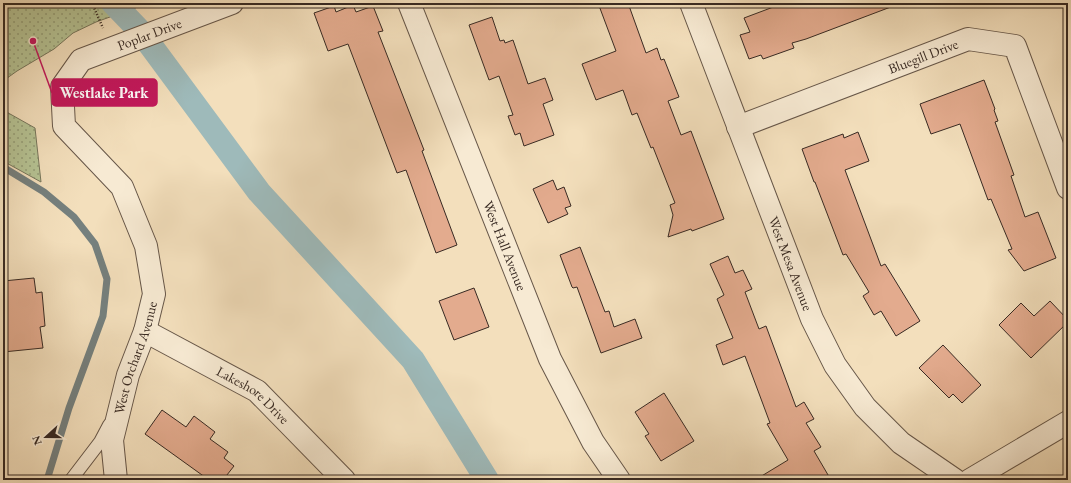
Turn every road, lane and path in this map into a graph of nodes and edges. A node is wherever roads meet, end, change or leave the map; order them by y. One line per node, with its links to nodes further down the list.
1 (92, 3): 5 (path)
2 (232, 3): 6 (street, Poplar Drive)
3 (409, 3): 15 (street, West Hall Avenue)
4 (691, 3): 7 (street, West Mesa Avenue)
5 (103, 26)
6 (111, 49): 9 (street, West Orchard Avenue)
7 (738, 127): 8 (street, Bluegill Drive); 16 (street, West Mesa Avenue)
8 (1068, 188)
9 (145, 331): 10 (street, West Orchard Avenue); 14 (street, Lakeshore Drive)
10 (120, 407): 12 (lane); 13 (street, West Orchard Avenue)
11 (1068, 422): 17 (street)
12 (71, 480)
13 (116, 480)
14 (344, 480)
15 (619, 480)
16 (954, 480)
17 (970, 480)

